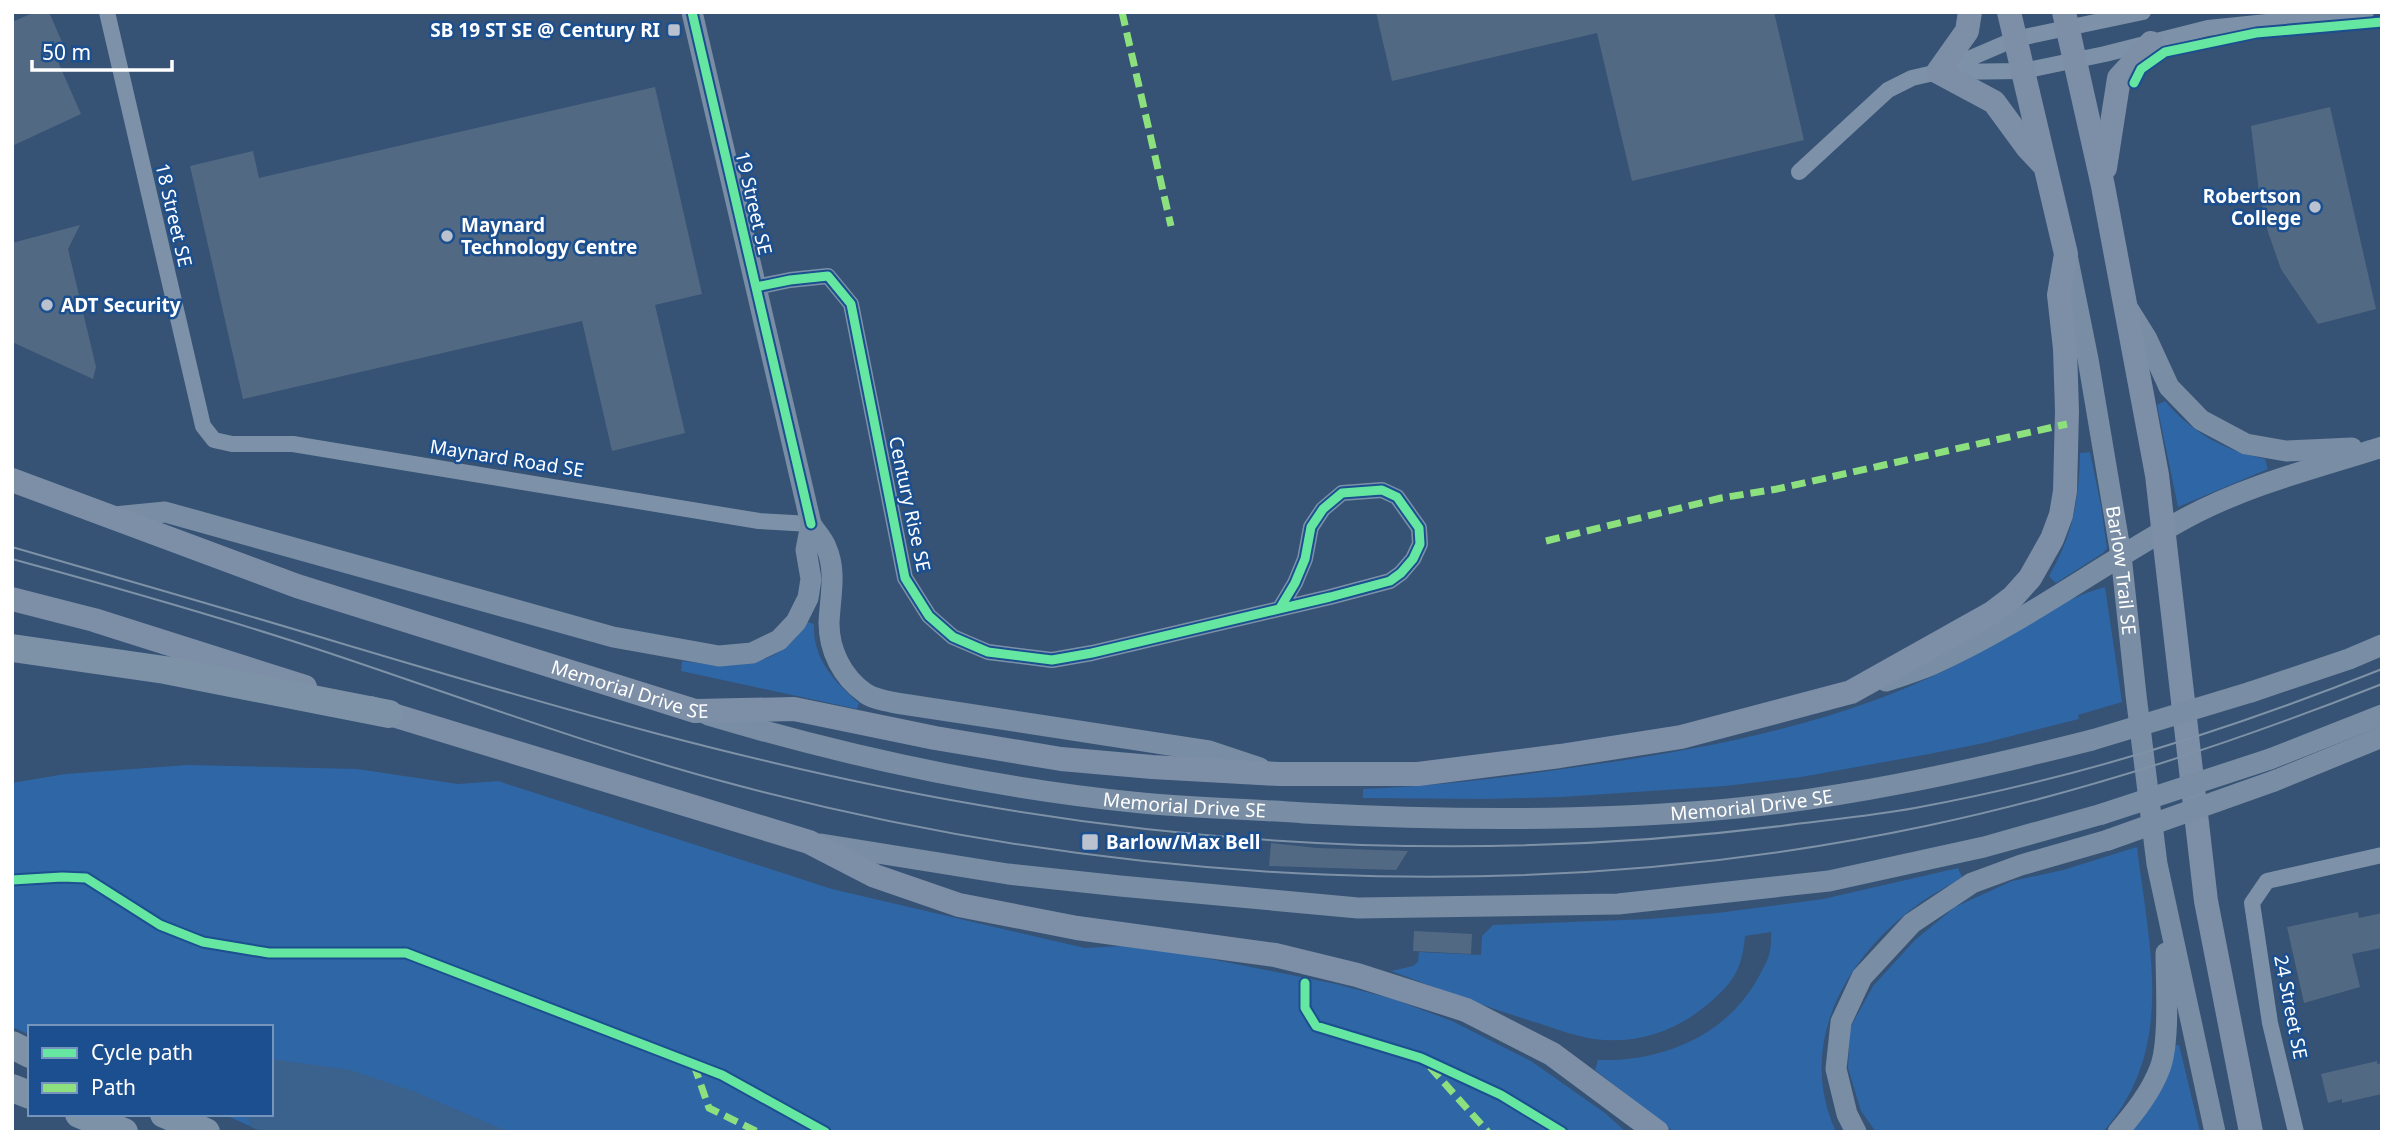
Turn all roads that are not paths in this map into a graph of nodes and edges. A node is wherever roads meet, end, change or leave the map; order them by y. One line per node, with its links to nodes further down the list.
1 (107, 12): 19 (street, 18 Street SE)
2 (692, 12): 17 (main road, 19 Street SE)
3 (1970, 12): 12 (main road)
4 (2009, 12): 8 (main road, Barlow Trail SE)
5 (2143, 12): 7 (street)
6 (2366, 12): 9 (street)
7 (2065, 20): 8 (street); 10 (main road)
8 (2015, 39): 11 (main road, Barlow Trail SE); 12 (street)
9 (2151, 43): 10 (street); 15 (main road)
10 (2075, 61): 11 (street); 15 (main road)
11 (2023, 71): 12 (street); 13 (main road, Barlow Trail SE)
12 (1938, 72): 13 (main road); 14 (street)
13 (2045, 166): 16 (main road, Barlow Trail SE)
14 (1799, 172)
15 (2103, 186): 18 (main road)
16 (2066, 254): 25 (main road, Barlow Trail SE); 30 (main road)
17 (756, 287): 23 (main road, 19 Street SE); 27 (street, Century Rise SE)
18 (2127, 307): 20 (main road); 24 (main road)
19 (202, 426): 23 (street, Maynard Road SE)
20 (2382, 447): 24 (main road)
21 (12, 480): 22 (main road, Memorial Drive SE)
22 (112, 517): 23 (main road); 31 (main road, Memorial Drive SE)
23 (811, 524): 35 (main road)
24 (2165, 531): 25 (main road); 49 (main road)
25 (2121, 555): 30 (main road); 38 (main road, Barlow Trail SE)
26 (12, 599): 32 (main road)
27 (1280, 608): 27 (street, Century Rise SE)
28 (2382, 645): 31 (main road, Memorial Drive SE, bridge)
29 (12, 648): 32 (highway)
30 (1851, 692): 35 (main road)
31 (695, 711): 35 (main road)
32 (389, 714): 36 (main road)
33 (2382, 715): 36 (main road, bridge)
34 (2382, 737): 46 (main road, bridge)
35 (1279, 774)
36 (809, 842): 45 (main road)
37 (2382, 855): 50 (street, 24 Street SE)
38 (2166, 912): 47 (main road); 48 (main road, Barlow Trail SE)
39 (12, 1045): 40 (highway)
40 (28, 1053)
41 (84, 1116): 43 (highway)
42 (169, 1116): 44 (highway)
43 (124, 1132)
44 (206, 1132)
45 (1657, 1132)
46 (1856, 1132)
47 (2118, 1132)
48 (2215, 1132)
49 (2251, 1132)
50 (2297, 1132)

